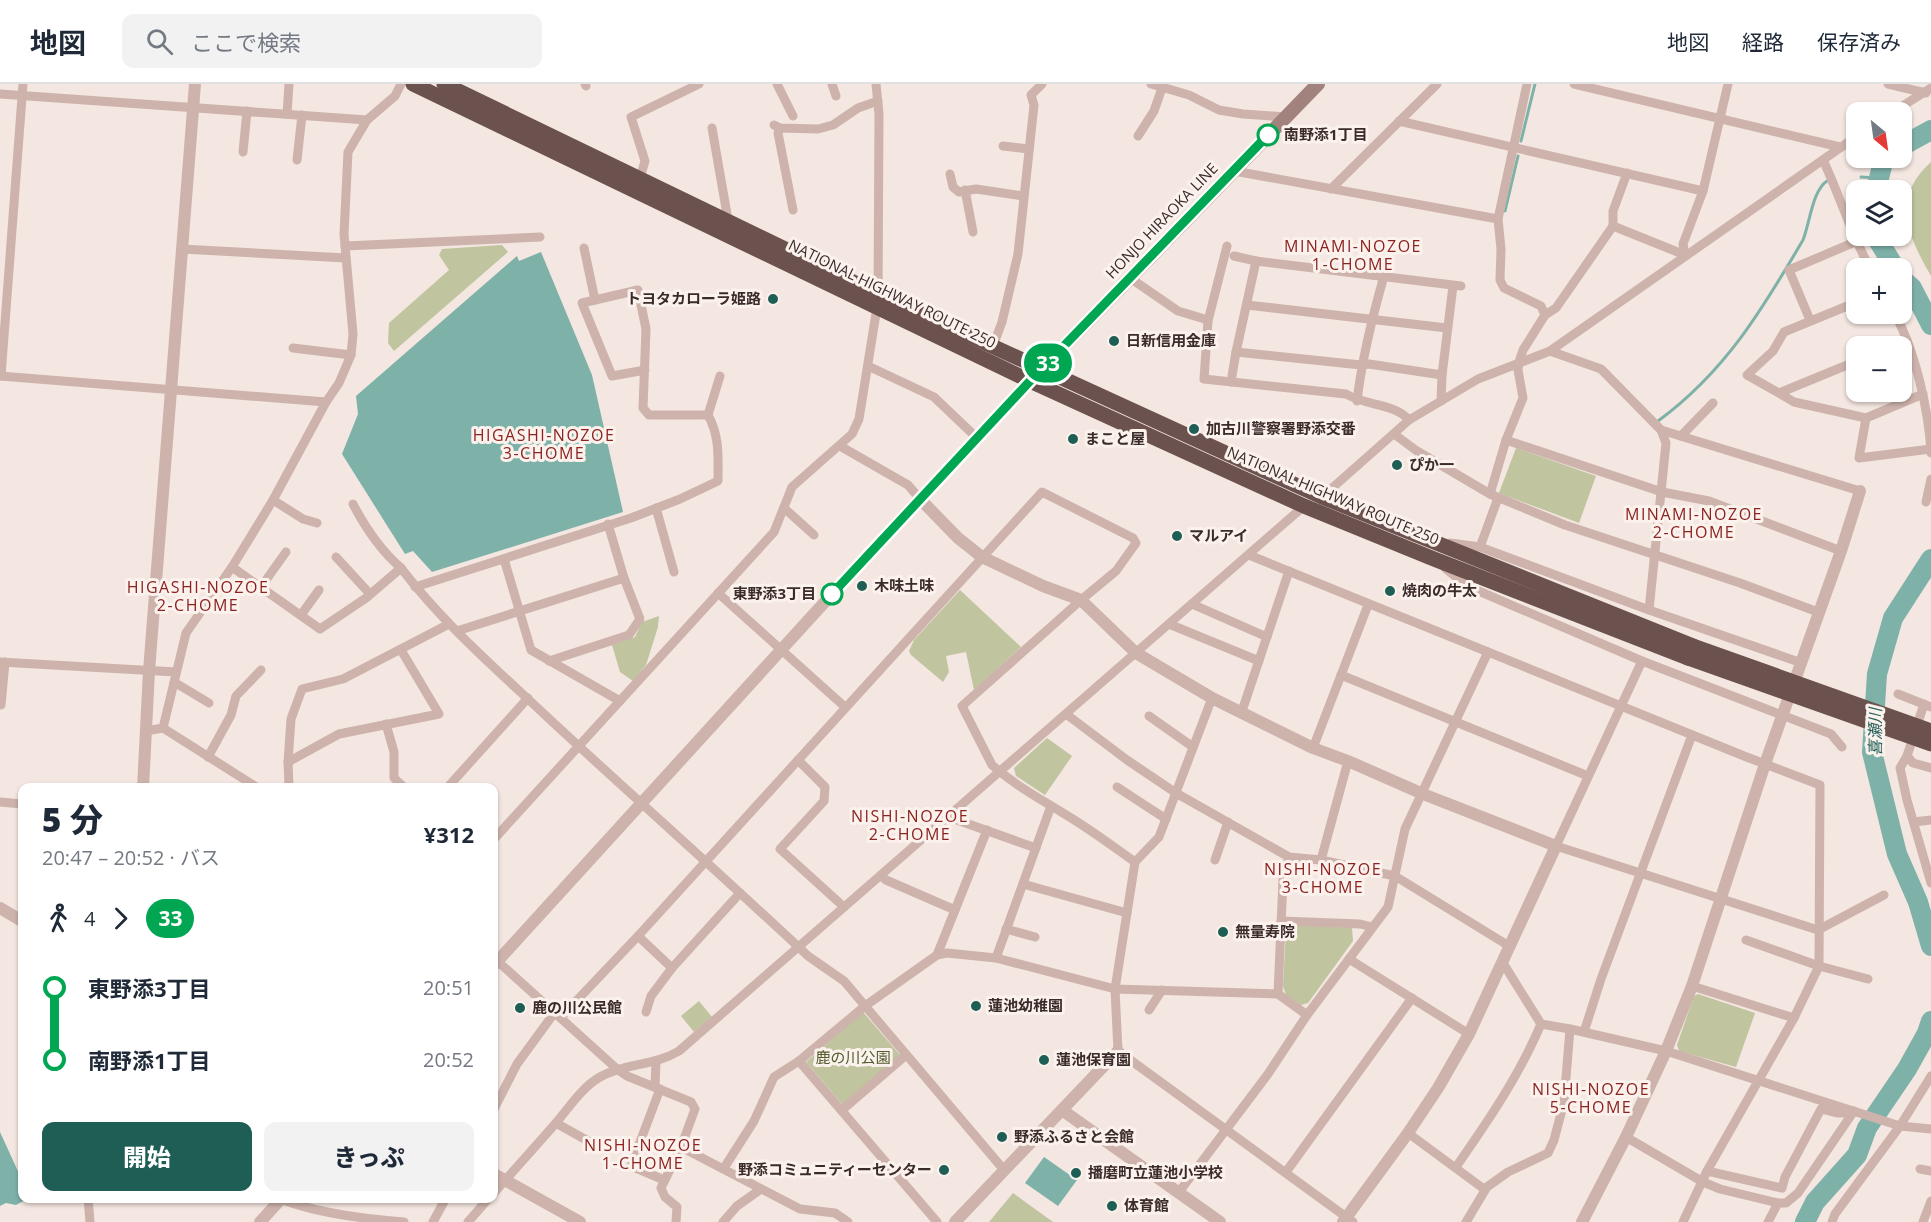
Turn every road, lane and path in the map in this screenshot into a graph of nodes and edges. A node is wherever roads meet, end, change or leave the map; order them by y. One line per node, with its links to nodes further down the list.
1 (23, 84): 24 (street)
2 (195, 84): 28 (street)
3 (289, 84): 30 (street)
4 (401, 84): 35 (street)
5 (413, 84): 74 (highway, NATIONAL HIGHWAY ROUTE 250)
6 (444, 84): 50 (highway, NATIONAL HIGHWAY ROUTE 250)
7 (777, 84): 32 (street)
8 (832, 84): 25 (street)
9 (876, 84): 26 (street)
10 (1042, 84): 23 (street)
11 (1150, 84): 19 (street)
12 (1318, 84): 33 (main road, HONJO HIRAOKA LINE)
13 (1437, 84): 36 (street)
14 (1527, 84): 41 (street)
15 (1574, 84): 34 (street)
16 (1728, 84): 34 (street)
17 (1888, 84): 20 (street)
18 (693, 85): 50 (street)
19 (1162, 88): 33 (street); 38 (street)
20 (1928, 92): 27 (street)
21 (0, 94): 24 (street)
22 (1020, 95): 23 (street)
23 (1031, 95): 43 (street)
24 (22, 96): 28 (street); 95 (street)
25 (836, 96)
26 (878, 101): 55 (street); 74 (street)
27 (1910, 102)
28 (192, 108): 29 (street); 66 (street)
29 (247, 111): 30 (street); 44 (street)
30 (287, 114): 31 (street)
31 (302, 115): 35 (street); 45 (street)
32 (793, 116)
33 (1286, 117): 47 (main road, HONJO HIRAOKA LINE)
34 (1720, 118): 42 (street); 53 (street)
35 (367, 120): 62 (street)
36 (1399, 121): 41 (street); 51 (street)
37 (711, 128): 58 (street)
38 (1138, 136)
39 (1846, 143): 42 (street)
40 (1003, 146): 43 (street)
41 (1513, 147): 48 (street); 57 (street)
42 (1840, 147): 46 (street)
43 (1029, 149): 54 (street)
44 (243, 152)
45 (297, 160)
46 (1823, 160): 56 (street); 67 (street)
47 (1234, 171): 51 (street); 72 (main road, HONJO HIRAOKA LINE)
48 (1627, 173): 53 (street); 59 (street)
49 (950, 174): 52 (street)
50 (640, 178): 58 (highway, NATIONAL HIGHWAY ROUTE 250)
51 (1331, 189): 57 (street)
52 (965, 190): 54 (street); 60 (street)
53 (1703, 191): 67 (street)
54 (1023, 196): 82 (street)
55 (793, 210)
56 (1846, 214)
57 (1498, 219): 77 (street)
58 (728, 220): 74 (highway, NATIONAL HIGHWAY ROUTE 250)
59 (1613, 226): 67 (street); 77 (street)
60 (973, 232)
61 (540, 237): 62 (street)
62 (345, 246): 69 (street)
63 (1227, 246): 78 (street)
64 (1846, 246): 80 (street)
65 (584, 248): 73 (street)
66 (182, 249): 69 (street); 99 (street)
67 (1685, 255): 84 (street)
68 (1234, 256): 70 (street)
69 (346, 258): 86 (street)
70 (1256, 261): 71 (street); 75 (street)
71 (1384, 276): 79 (street); 81 (street)
72 (1130, 278): 78 (street); 92 (main road, HONJO HIRAOKA LINE)
73 (595, 300): 93 (street); 93 (street)
74 (878, 300): 82 (highway, NATIONAL HIGHWAY ROUTE 250); 90 (street); 97 (highway, NATIONAL HIGHWAY ROUTE 250)
75 (1247, 305): 79 (street); 85 (street)
76 (1846, 306): 80 (street)
77 (1545, 315): 88 (street)
78 (1209, 320): 98 (street)
79 (1371, 320): 81 (street); 89 (street)
80 (1810, 320): 100 (street)
81 (1447, 328): 94 (street)
82 (993, 346): 92 (highway, NATIONAL HIGHWAY ROUTE 250)
83 (293, 348): 86 (street)
84 (1550, 351): 88 (street); 109 (street)
85 (1236, 352): 89 (street); 98 (street)
86 (351, 355): 104 (street)
87 (1912, 357): 101 (street)
88 (1519, 362): 103 (street); 113 (street)
89 (1361, 365): 94 (street); 102 (street)
90 (868, 366): 112 (street); 114 (street)
91 (1846, 366): 100 (street)
92 (1042, 368): 97 (main road, HONJO HIRAOKA LINE); 121 (highway, NATIONAL HIGHWAY ROUTE 250)
93 (645, 370): 106 (street)
94 (1442, 375): 103 (street)
95 (1, 376): 99 (street)
96 (720, 376): 106 (street)
97 (1030, 381): 112 (street); 126 (highway, NATIONAL HIGHWAY ROUTE 250)
98 (1231, 382): 102 (street)
99 (172, 388): 104 (street); 173 (street)
100 (1779, 393): 107 (street)
101 (1923, 394): 107 (street); 115 (street)
102 (1357, 400): 108 (street)
103 (1441, 401): 108 (street)
104 (326, 402): 123 (street)
105 (1713, 403): 111 (street)
106 (708, 415): 127 (street)
107 (1866, 418): 115 (street)
108 (1409, 420): 110 (street)
109 (1660, 430): 111 (street); 119 (street)
110 (1394, 434): 120 (street); 121 (street)
111 (1681, 436): 118 (street)
112 (976, 438): 122 (street)
113 (1506, 440): 119 (street); 120 (street)
114 (840, 446): 122 (street); 128 (street)
115 (1931, 449): 116 (street)
116 (1931, 453)
117 (1931, 479): 124 (street)
118 (1860, 491): 134 (street)
119 (1662, 492): 134 (street); 136 (street)
120 (1494, 496): 133 (street); 136 (street)
121 (1322, 497): 126 (street); 132 (highway, NATIONAL HIGHWAY ROUTE 250)
122 (920, 499): 139 (street); 163 (street)
123 (273, 500): 129 (street); 142 (street)
124 (1926, 502)
125 (353, 504): 143 (street)
126 (1304, 506): 137 (street); 141 (highway, NATIONAL HIGHWAY ROUTE 250)
127 (656, 508): 130 (street); 145 (street)
128 (784, 508): 131 (street); 150 (street)
129 (317, 523)
130 (609, 524): 140 (street); 146 (street)
131 (814, 536)
132 (1426, 540): 133 (street); 165 (highway, NATIONAL HIGHWAY ROUTE 250)
133 (1480, 547): 155 (street)
134 (1841, 550): 157 (street)
135 (286, 552): 147 (street)
136 (1655, 554): 155 (street); 157 (street)
137 (1249, 555): 144 (street); 153 (street)
138 (336, 557): 151 (street)
139 (981, 557): 152 (street); 152 (street); 185 (street)
140 (504, 559): 148 (street); 156 (street)
141 (1434, 559): 165 (highway, NATIONAL HIGHWAY ROUTE 250); 169 (street)
142 (232, 567): 147 (street); 175 (street)
143 (401, 568): 148 (street); 151 (street)
144 (1288, 571): 154 (street); 161 (street)
145 (674, 572)
146 (624, 578): 156 (street); 167 (street)
147 (261, 587): 158 (street)
148 (416, 588): 160 (street)
149 (319, 590): 158 (street)
150 (718, 593): 163 (street); 180 (street)
151 (370, 594): 158 (street)
152 (1081, 600): 166 (street); 208 (street)
153 (1192, 604): 159 (street); 161 (street)
154 (1368, 604): 164 (street); 174 (street)
155 (1649, 610): 171 (street)
156 (519, 611): 160 (street); 167 (street)
157 (1818, 612): 171 (street)
158 (301, 615)
159 (1169, 624): 166 (street); 168 (street)
160 (453, 627): 162 (street); 178 (street)
161 (1267, 637): 168 (street)
162 (401, 650): 191 (street); 205 (street)
163 (781, 650): 185 (street); 219 (street)
164 (1488, 652): 183 (street); 190 (street)
165 (1690, 652): 194 (highway, NATIONAL HIGHWAY ROUTE 250, bridge); 196 (highway, NATIONAL HIGHWAY ROUTE 250, bridge)
166 (1136, 653): 179 (street); 186 (street)
167 (549, 661): 180 (street)
168 (1259, 661): 187 (street)
169 (1642, 661): 183 (street); 188 (street)
170 (2, 662): 173 (street); 176 (street)
171 (1802, 663): 188 (street)
172 (261, 670): 202 (street)
173 (149, 671): 175 (street); 193 (street)
174 (1341, 675): 190 (street); 200 (street)
175 (175, 677): 181 (street); 192 (street)
176 (1, 689): 182 (street)
177 (1898, 694): 184 (street)
178 (528, 698): 197 (street); 214 (street)
179 (1212, 699): 187 (street); 198 (street)
180 (620, 701): 197 (street)
181 (209, 702)
182 (1, 705)
183 (1621, 705): 195 (street); 209 (street)
184 (1927, 705): 201 (street)
185 (845, 706): 203 (street)
186 (1066, 714): 208 (street); 216 (street)
187 (1241, 714): 200 (street)
188 (1782, 715): 199 (street); 206 (street)
189 (1149, 716): 198 (street)
190 (1456, 722): 209 (street); 217 (street)
191 (386, 724): 205 (street); 213 (street)
192 (163, 728): 193 (street); 202 (street)
193 (146, 731): 210 (street)
194 (1931, 731)
195 (1692, 735): 206 (street); 236 (street)
196 (1931, 744)
197 (579, 746): 219 (street); 228 (street)
198 (1193, 747): 216 (street)
199 (1842, 747)
200 (1313, 748): 204 (street)
201 (1907, 756): 207 (street); 226 (street)
202 (208, 757): 211 (street)
203 (798, 760): 234 (street); 244 (street)
204 (1348, 761): 217 (street); 233 (street)
205 (288, 762): 212 (street)
206 (1765, 764): 243 (street); 252 (street)
207 (1931, 768)
208 (1000, 772): 221 (street); 222 (street)
209 (1588, 776): 229 (street)
210 (143, 783)
211 (250, 783)
212 (289, 783)
213 (400, 783)
214 (452, 783)
215 (1117, 787): 223 (street)
216 (1176, 793): 223 (street); 225 (street)
217 (1423, 794): 229 (street); 238 (street)
218 (0, 802): 220 (street)
219 (642, 803): 234 (street); 259 (street)
220 (18, 804)
221 (1051, 807): 230 (street); 235 (street)
222 (952, 814): 227 (street); 237 (street)
223 (1166, 819): 235 (street)
224 (1931, 820): 226 (street)
225 (1228, 822): 231 (street); 232 (street)
226 (1914, 822): 239 (street)
227 (987, 831): 230 (street); 246 (street)
228 (498, 835)
229 (1556, 846): 236 (street); 256 (street)
230 (1036, 848): 240 (street)
231 (1289, 857): 233 (street); 249 (street)
232 (1215, 860)
233 (1322, 860): 238 (street)
234 (706, 861): 241 (street); 253 (street)
235 (1135, 862): 247 (street)
236 (1641, 874): 243 (street); 280 (street)
237 (881, 876): 244 (street); 246 (street)
238 (1395, 876): 250 (street); 256 (street)
239 (1931, 883)
240 (1023, 884): 247 (street); 251 (street)
241 (740, 893): 257 (street); 265 (street)
242 (1884, 895): 252 (street)
243 (1719, 898): 252 (street); 267 (street)
244 (844, 907): 257 (street)
245 (0, 908): 248 (street)
246 (955, 910): 258 (street)
247 (1127, 913): 268 (street)
248 (18, 919)
249 (1281, 921): 250 (street); 270 (street)
250 (1372, 927): 261 (street)
251 (1006, 929): 254 (street); 260 (street)
252 (1818, 930): 264 (street)
253 (638, 936): 265 (street); 275 (street)
254 (1035, 937)
255 (1746, 940): 264 (street)
256 (1509, 946): 262 (street)
257 (799, 947): 272 (street); 285 (street)
258 (937, 955): 260 (street); 272 (street)
259 (498, 958)
260 (996, 958): 268 (street)
261 (1350, 959): 271 (street); 276 (street)
262 (1503, 963): 278 (street); 281 (street)
263 (498, 964): 275 (street)
264 (1819, 966): 266 (street); 277 (street)
265 (672, 968): 274 (street)
266 (1868, 979)
267 (1692, 986): 277 (street); 283 (street)
268 (1115, 989): 269 (street); 282 (street)
269 (1162, 990): 270 (street); 273 (street)
270 (1278, 994): 276 (street)
271 (1412, 998): 281 (street); 308 (street)
272 (865, 1006): 284 (street); 286 (street)
273 (1155, 1007)
274 (646, 1012)
275 (558, 1015): 287 (street); 291 (street)
276 (1307, 1015): 297 (street)
277 (1794, 1018): 289 (street)
278 (1540, 1024): 279 (street); 303 (street)
279 (1570, 1029): 280 (street); 315 (street)
280 (1584, 1032): 283 (street)
281 (1469, 1034): 299 (street)
282 (1118, 1050): 293 (street); 297 (street)
283 (1666, 1051): 289 (street); 300 (street)
284 (906, 1054): 292 (street); 306 (street)
285 (656, 1061): 287 (street); 290 (street)
286 (799, 1061): 292 (street); 304 (street)
287 (617, 1069): 290 (street); 295 (street)
288 (1931, 1076): 296 (street)
289 (1759, 1081): 294 (street); 309 (street)
290 (657, 1088): 302 (street); 311 (street)
291 (498, 1100)
292 (842, 1110): 336 (street)
293 (1062, 1110): 306 (street); 316 (street)
294 (1853, 1112): 296 (street); 313 (street); 317 (street)
295 (556, 1123): 301 (street); 310 (street)
296 (1900, 1126): 298 (street); 342 (street)
297 (1226, 1129): 308 (street); 316 (street)
298 (1931, 1129)
299 (1408, 1133): 303 (street); 325 (street)
300 (1626, 1137): 312 (street); 339 (street)
301 (602, 1144)
302 (681, 1147): 304 (street); 311 (street)
303 (1456, 1167): 315 (street)
304 (724, 1168): 314 (street)
305 (1920, 1169): 307 (street)
306 (1004, 1170): 337 (street)
307 (1931, 1171)
308 (1286, 1172): 325 (street)
309 (1707, 1172): 312 (street); 313 (street)
310 (499, 1177): 332 (street)
311 (664, 1180): 333 (street)
312 (1703, 1182): 324 (street); 340 (street)
313 (1782, 1188): 317 (street)
314 (761, 1189): 334 (street); 335 (street)
315 (1484, 1189): 326 (street)
316 (1179, 1192): 338 (street)
317 (1794, 1196): 324 (street)
318 (1931, 1201): 343 (street)
319 (88, 1203): 327 (street)
320 (277, 1203): 328 (street)
321 (294, 1203): 329 (street)
322 (443, 1203): 330 (street)
323 (485, 1203): 331 (street)
324 (1778, 1203): 341 (street)
325 (1347, 1220)
326 (1470, 1221)
327 (90, 1222)
328 (260, 1222)
329 (404, 1222)
330 (432, 1222)
331 (468, 1222)
332 (580, 1222)
333 (676, 1222)
334 (723, 1222)
335 (848, 1222)
336 (938, 1222)
337 (954, 1222)
338 (1220, 1222)
339 (1582, 1222)
340 (1683, 1222)
341 (1768, 1222)
342 (1832, 1222)
343 (1923, 1222)

